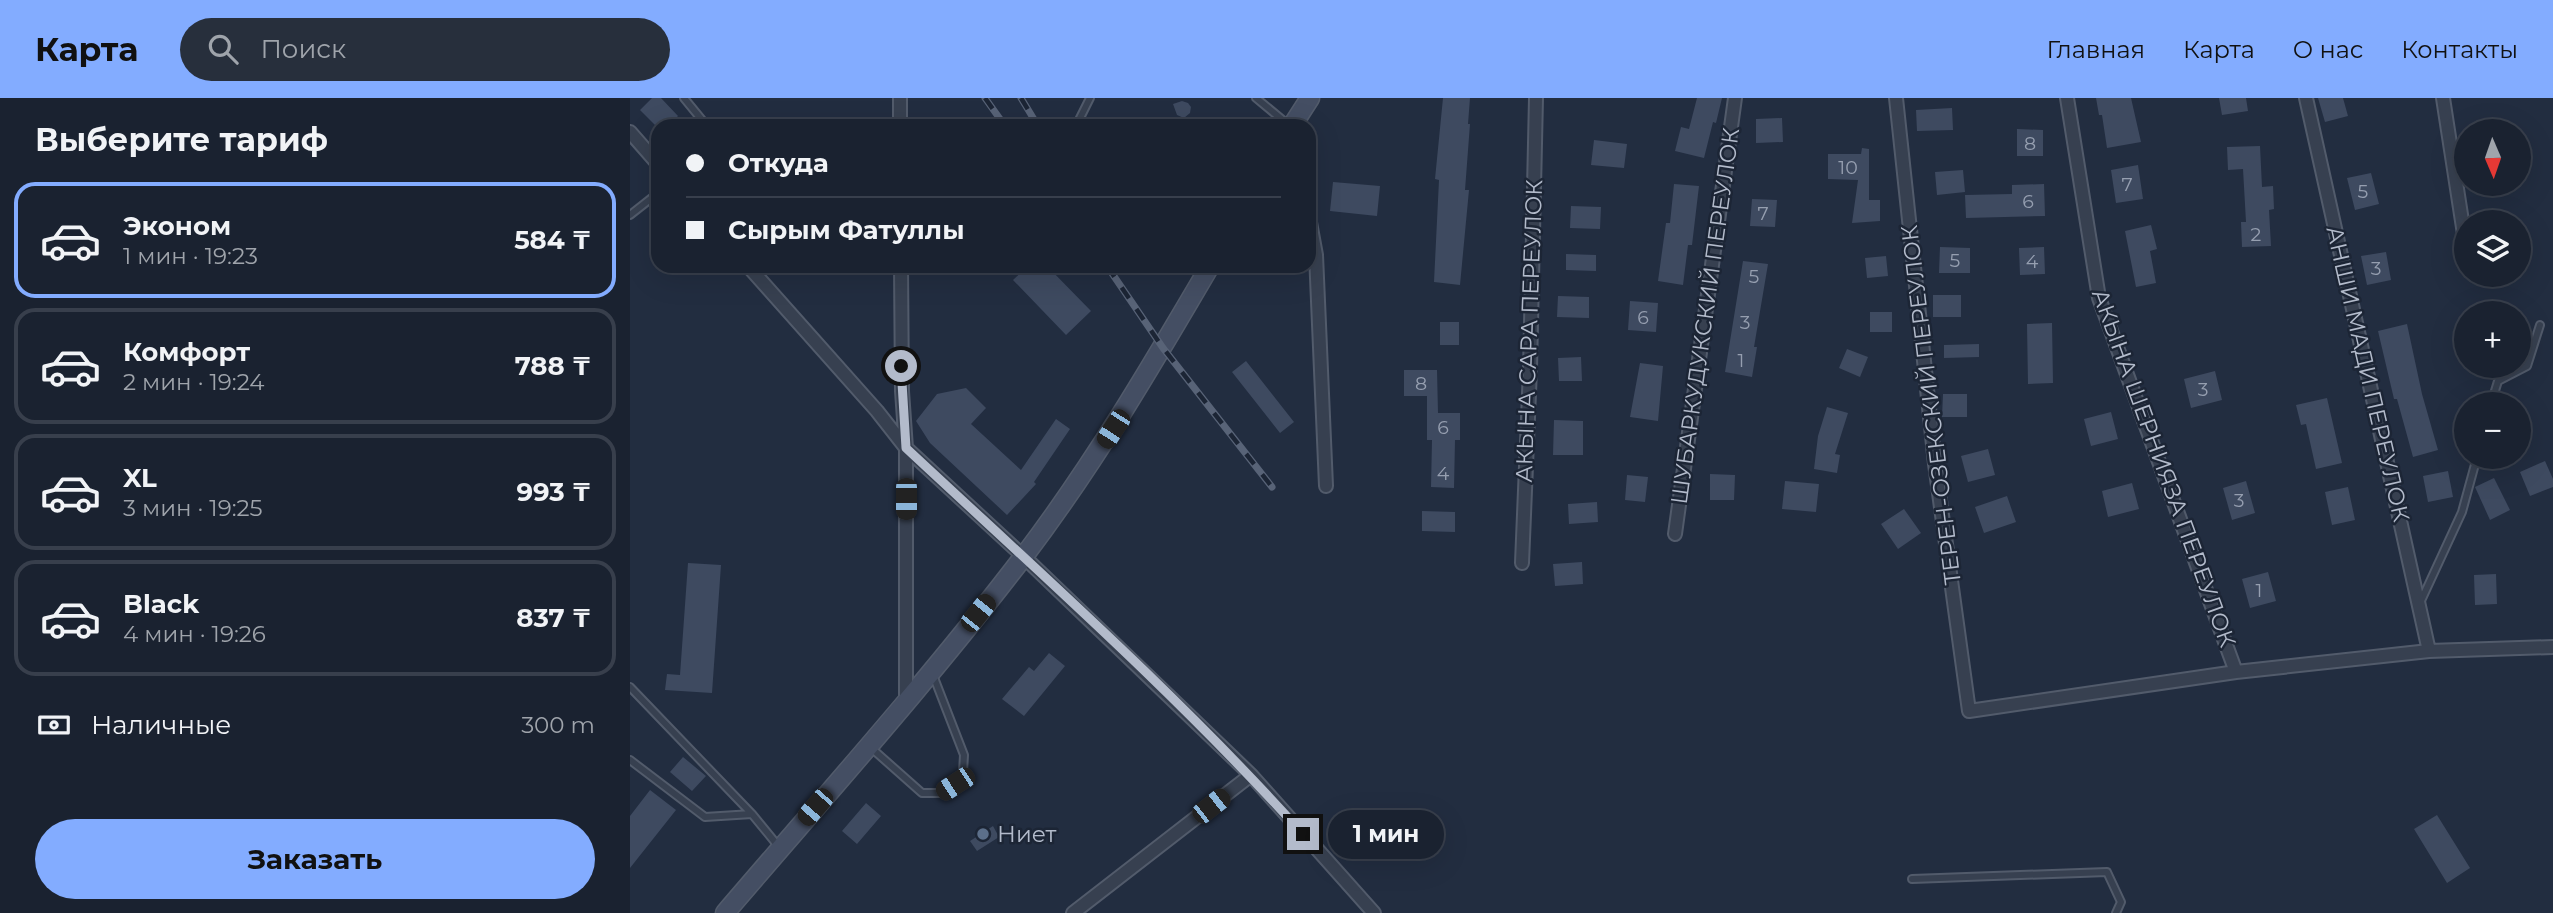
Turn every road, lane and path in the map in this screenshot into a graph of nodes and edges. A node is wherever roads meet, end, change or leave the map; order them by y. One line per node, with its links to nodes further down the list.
1 (684, 98): 12 (lane)
2 (900, 98): 13 (street)
3 (1090, 98): 14 (lane)
4 (1256, 98): 15 (lane)
5 (1310, 98): 16 (main road)
6 (1536, 98): 33 (street, АКЫНА САРА ПЕРЕУЛОК)
7 (1735, 98): 31 (street, ШУБАРКУДУКСКИЙ ПЕРЕУЛОК)
8 (1896, 98): 38 (street, ТЕРЕН-ОЗЕКСКИЙ ПЕРЕУЛОК)
9 (2067, 98): 38 (street, АКЫНА ШЕРНИЯЗА ПЕРЕУЛОК)
10 (2306, 98): 34 (street, АНШИ МАДИ ПЕРЕУЛОК)
11 (2443, 98): 20 (street)
12 (701, 119)
13 (900, 119)
14 (1080, 119)
15 (1282, 119)
16 (1296, 119)
17 (630, 132): 18 (street)
18 (651, 156)
19 (651, 198): 21 (lane)
20 (2460, 210)
21 (630, 215)
22 (1316, 255): 30 (street)
23 (754, 273): 28 (street)
24 (901, 273): 28 (street)
25 (1206, 273): 32 (main road)
26 (2540, 325): 27 (lane)
27 (2495, 392)
28 (906, 448): 32 (street); 40 (street)
29 (2474, 469): 34 (lane)
30 (1326, 486)
31 (1675, 534)
32 (1024, 556): 37 (main road); 43 (street)
33 (1521, 563)
34 (2419, 604): 36 (street, АНШИ МАДИ ПЕРЕУЛОК)
35 (2553, 647): 36 (street)
36 (2429, 651): 38 (street)
37 (932, 670): 40 (main road); 41 (lane)
38 (2236, 672)
39 (630, 687): 44 (lane)
40 (906, 701): 41 (main road)
41 (868, 745): 45 (main road)
42 (630, 760): 44 (lane)
43 (1251, 775): 48 (street); 49 (street)
44 (752, 814): 45 (lane)
45 (780, 849): 47 (main road)
46 (1912, 879): 50 (lane)
47 (725, 913)
48 (1073, 913)
49 (1374, 913)
50 (2116, 913)

